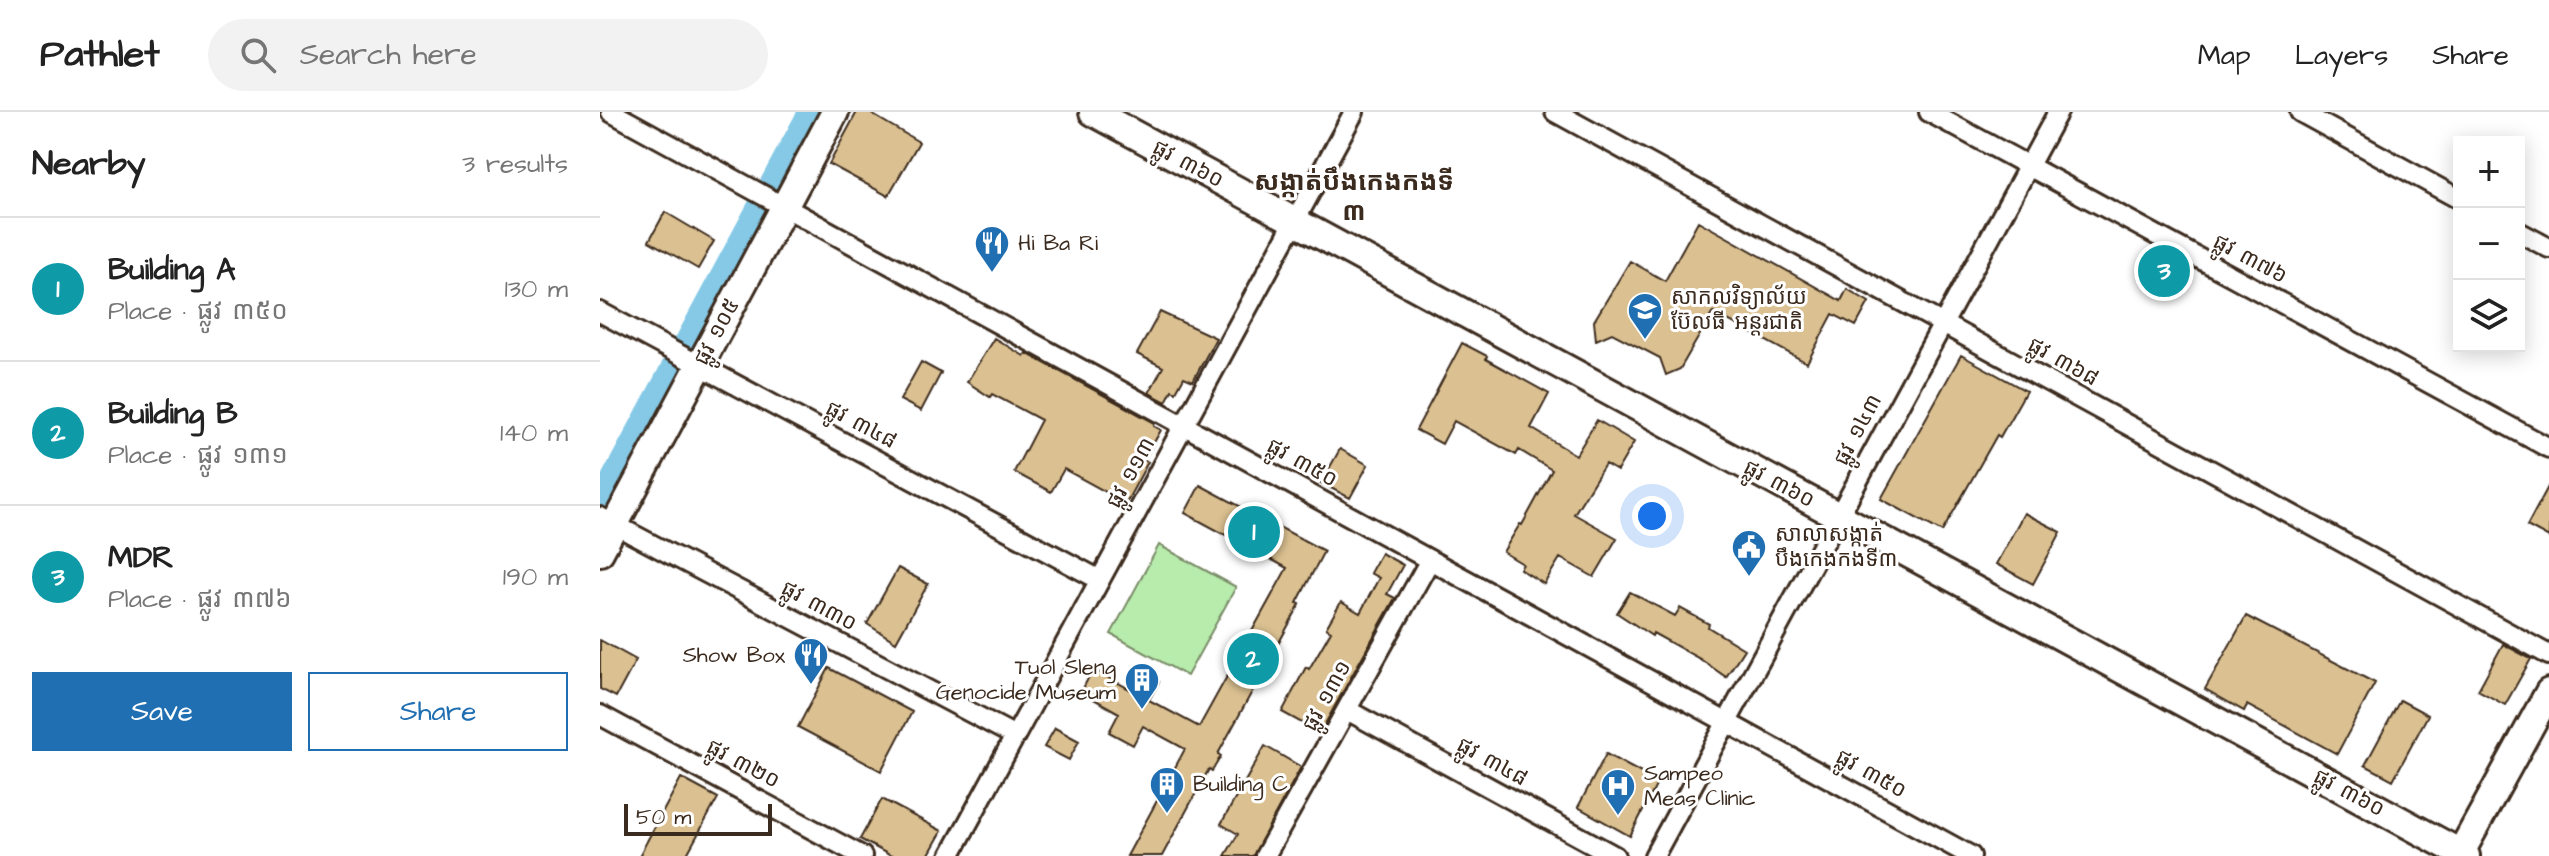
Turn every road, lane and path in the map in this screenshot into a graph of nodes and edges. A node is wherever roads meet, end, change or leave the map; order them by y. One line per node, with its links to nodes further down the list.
1 (611, 112): 11 (street, ផ្លូវ ៣៥០)
2 (835, 112): 11 (street, ផ្លូវ ១០៥)
3 (1093, 112): 12 (street, ផ្លូវ ៣៦០)
4 (1354, 112): 12 (street, ផ្លូវ ១១៣)
5 (1555, 112): 16 (street, ផ្លូវ ៣៦៨)
6 (1929, 112): 9 (street, ផ្លូវ ៣៧៦)
7 (2058, 112): 9 (street, ផ្លូវ ១៤៣)
8 (2300, 112): 10 (street)
9 (2029, 166): 16 (street, ផ្លូវ ១៤៣); 19 (street, ផ្លូវ ៣៧៦)
10 (2453, 196)
11 (778, 204): 17 (street, ផ្លូវ ១០៥); 18 (street, ផ្លូវ ៣៥០)
12 (1295, 222): 18 (street, ផ្លូវ ១១៣); 20 (street, ផ្លូវ ៣៦០)
13 (2525, 235): 14 (street)
14 (2549, 248)
15 (600, 312): 17 (street, ផ្លូវ ៣៤៨)
16 (1943, 324): 20 (street, ផ្លូវ ១៤៣); 25 (street, ផ្លូវ ៣៦៨)
17 (694, 363): 21 (street, ផ្លូវ ១០៥); 24 (street, ផ្លូវ ៣៤៨)
18 (1184, 426): 23 (street, ផ្លូវ ៣៥០); 24 (street, ផ្លូវ ១១៣)
19 (2549, 448)
20 (1839, 516): 29 (street, ផ្លូវ ១៤៣); 31 (street, ផ្លូវ ៣៦០)
21 (605, 520): 22 (street, ផ្លូវ ១០៥); 30 (street, ផ្លូវ ៣៣០)
22 (600, 552)
23 (1430, 560): 27 (street, ផ្លូវ ១៣១); 29 (street, ផ្លូវ ៣៥០)
24 (1100, 580): 30 (street, ផ្លូវ ១១៣)
25 (2549, 655)
26 (2549, 692): 31 (street)
27 (1347, 710): 34 (street, ផ្លូវ ១៣១); 35 (street, ផ្លូវ ៣៤៨)
28 (600, 715): 32 (street, ផ្លូវ ៣២០)
29 (1727, 722): 36 (street, ផ្លូវ ១៤៣); 37 (street, ផ្លូវ ៣៥០)
30 (1015, 736): 33 (street, ផ្លូវ ១១៣)
31 (2462, 855)
32 (862, 856)
33 (950, 856)
34 (1265, 856)
35 (1615, 856)
36 (1654, 856)
37 (1971, 856)

